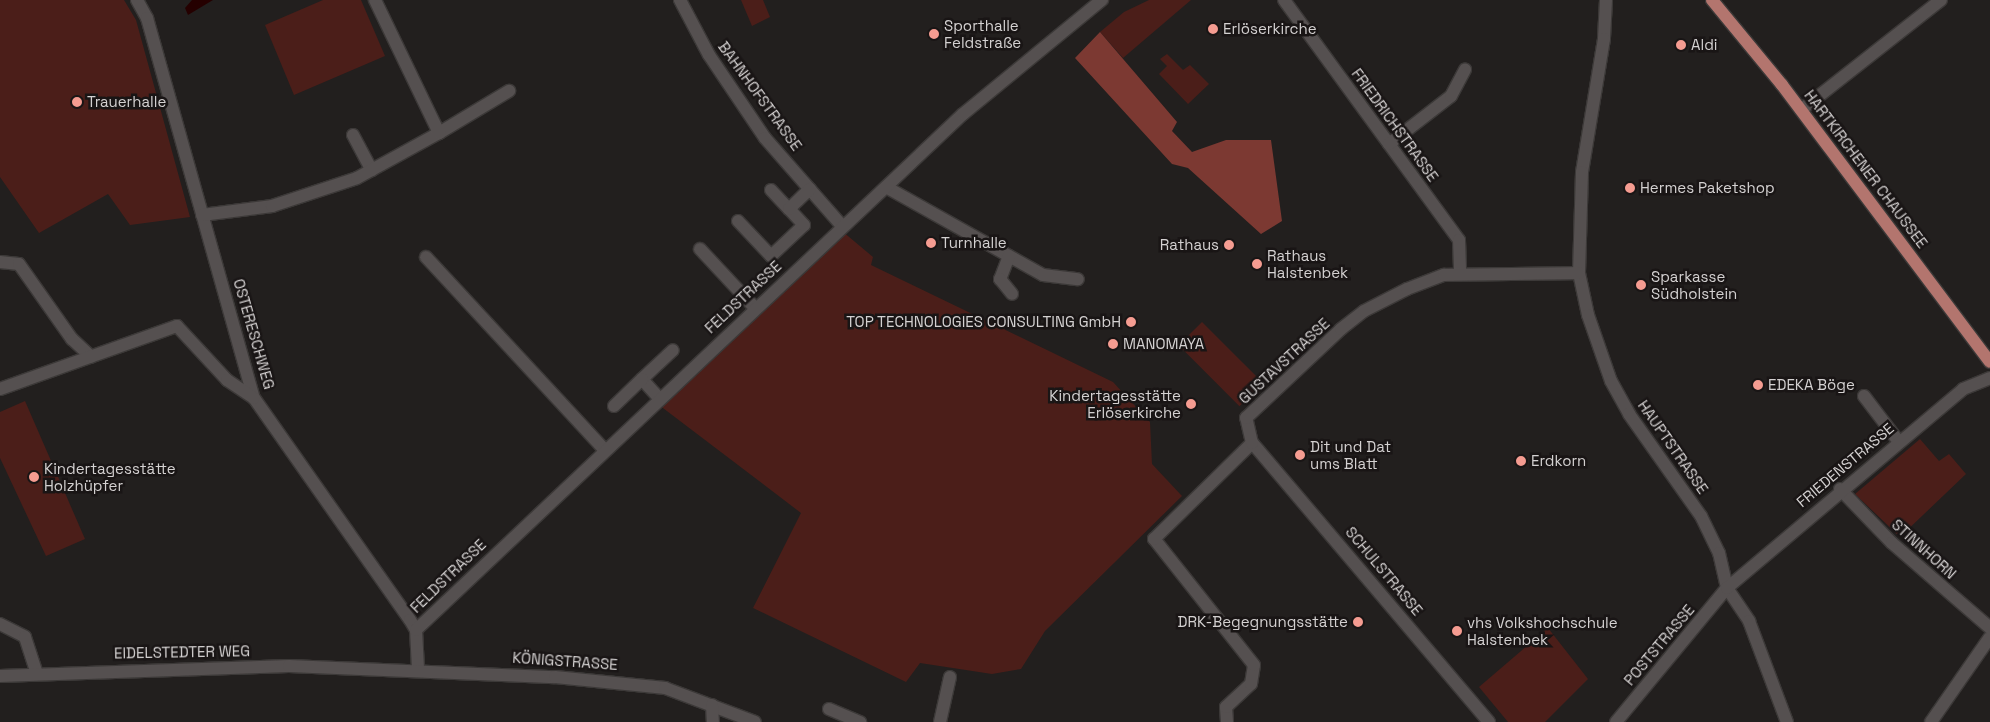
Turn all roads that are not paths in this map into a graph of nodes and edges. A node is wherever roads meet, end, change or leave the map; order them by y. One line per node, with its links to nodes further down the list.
1 (137, 0): 20 (street, OSTERESCHWEG)
2 (375, 0): 12 (street)
3 (680, 0): 17 (street, BAHNHOFSTRASSE)
4 (1102, 0): 16 (street, FELDSTRASSE)
5 (1284, 0): 14 (street, FRIEDRICHSTRASSE)
6 (1606, 0): 27 (street, HAUPTSTRASSE)
7 (1712, 0): 11 (main road, HARTKIRCHENER CHAUSSEE)
8 (1941, 0): 11 (street)
9 (1465, 70): 14 (street)
10 (509, 91): 12 (street)
11 (1801, 110): 34 (main road, HARTKIRCHENER CHAUSSEE)
12 (439, 133): 15 (street)
13 (352, 135): 15 (street)
14 (1389, 144): 28 (street, FRIEDRICHSTRASSE)
15 (372, 170): 20 (street)
16 (886, 187): 22 (street, FELDSTRASSE); 24 (street)
17 (810, 189): 19 (street); 22 (street, BAHNHOFSTRASSE)
18 (771, 190): 19 (street)
19 (789, 209): 21 (street)
20 (202, 215): 39 (street, OSTERESCHWEG)
21 (738, 221)
22 (843, 227): 31 (street, FELDSTRASSE)
23 (700, 249): 31 (street)
24 (1009, 256): 29 (street); 30 (street)
25 (426, 257): 44 (street)
26 (0, 262): 33 (street)
27 (1579, 273): 28 (street, GUSTAVSTRASSE); 46 (street, HAUPTSTRASSE)
28 (1460, 274): 43 (street, GUSTAVSTRASSE)
29 (1078, 279)
30 (1012, 294)
31 (755, 308): 40 (street, FELDSTRASSE)
32 (673, 350): 36 (street)
33 (92, 357): 37 (street); 39 (street)
34 (1990, 362)
35 (1990, 378): 42 (street, FRIEDENSTRASSE)
36 (642, 379): 40 (street); 41 (street)
37 (0, 389)
38 (1864, 396): 42 (street)
39 (254, 398): 49 (street, OSTERESCHWEG)
40 (659, 398): 44 (street, FELDSTRASSE)
41 (614, 406)
42 (1898, 442): 45 (street, FRIEDENSTRASSE)
43 (1252, 443): 62 (street); 63 (street, SCHULSTRASSE)
44 (604, 449): 49 (street, FELDSTRASSE)
45 (1840, 489): 46 (street, FRIEDENSTRASSE); 48 (street, STINNHORN)
46 (1727, 588): 64 (street, POSTSTRASSE); 65 (street, HAUPTSTRASSE)
47 (0, 624): 53 (street)
48 (1990, 628)
49 (416, 630): 52 (street)
50 (1990, 637): 66 (street)
51 (365, 667): 52 (street, KÖNIGSTRASSE); 53 (street, EIDELSTEDTER WEG)
52 (418, 669): 56 (street, KÖNIGSTRASSE)
53 (37, 673): 54 (street, EIDELSTEDTER WEG)
54 (0, 676)
55 (950, 677): 61 (street)
56 (712, 705): 58 (street); 59 (street, KÖNIGSTRASSE)
57 (829, 709): 60 (street)
58 (714, 722)
59 (755, 722)
60 (860, 722)
61 (940, 722)
62 (1227, 722)
63 (1489, 722)
64 (1616, 722)
65 (1787, 722)
66 (1931, 722)

